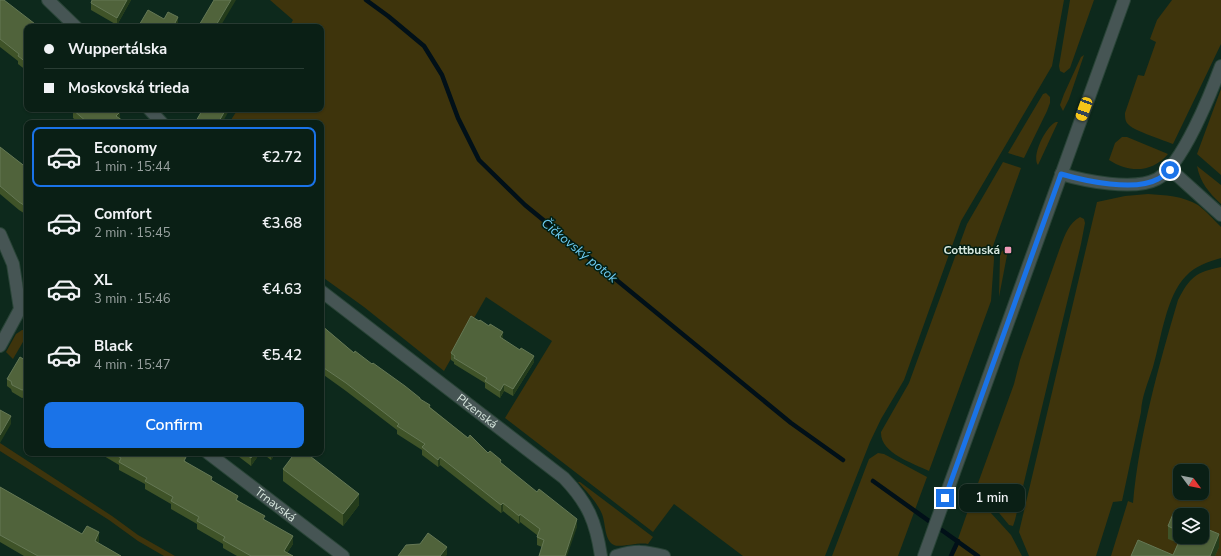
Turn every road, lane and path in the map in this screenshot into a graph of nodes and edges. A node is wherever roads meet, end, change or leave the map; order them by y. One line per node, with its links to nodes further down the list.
1 (48, 0): 3 (street)
2 (1124, 0): 8 (street)
3 (73, 24)
4 (1221, 66): 7 (street)
5 (152, 112): 6 (street)
6 (159, 120)
7 (1170, 170): 8 (street); 9 (street)
8 (1061, 174): 19 (street)
9 (1221, 215)
10 (0, 234): 12 (street)
11 (324, 293): 16 (street, Plzenská)
12 (24, 312): 13 (street)
13 (0, 346)
14 (212, 456): 15 (street, Trnavská)
15 (343, 556)
16 (601, 556)
17 (616, 556): 18 (street)
18 (664, 556)
19 (924, 556)

